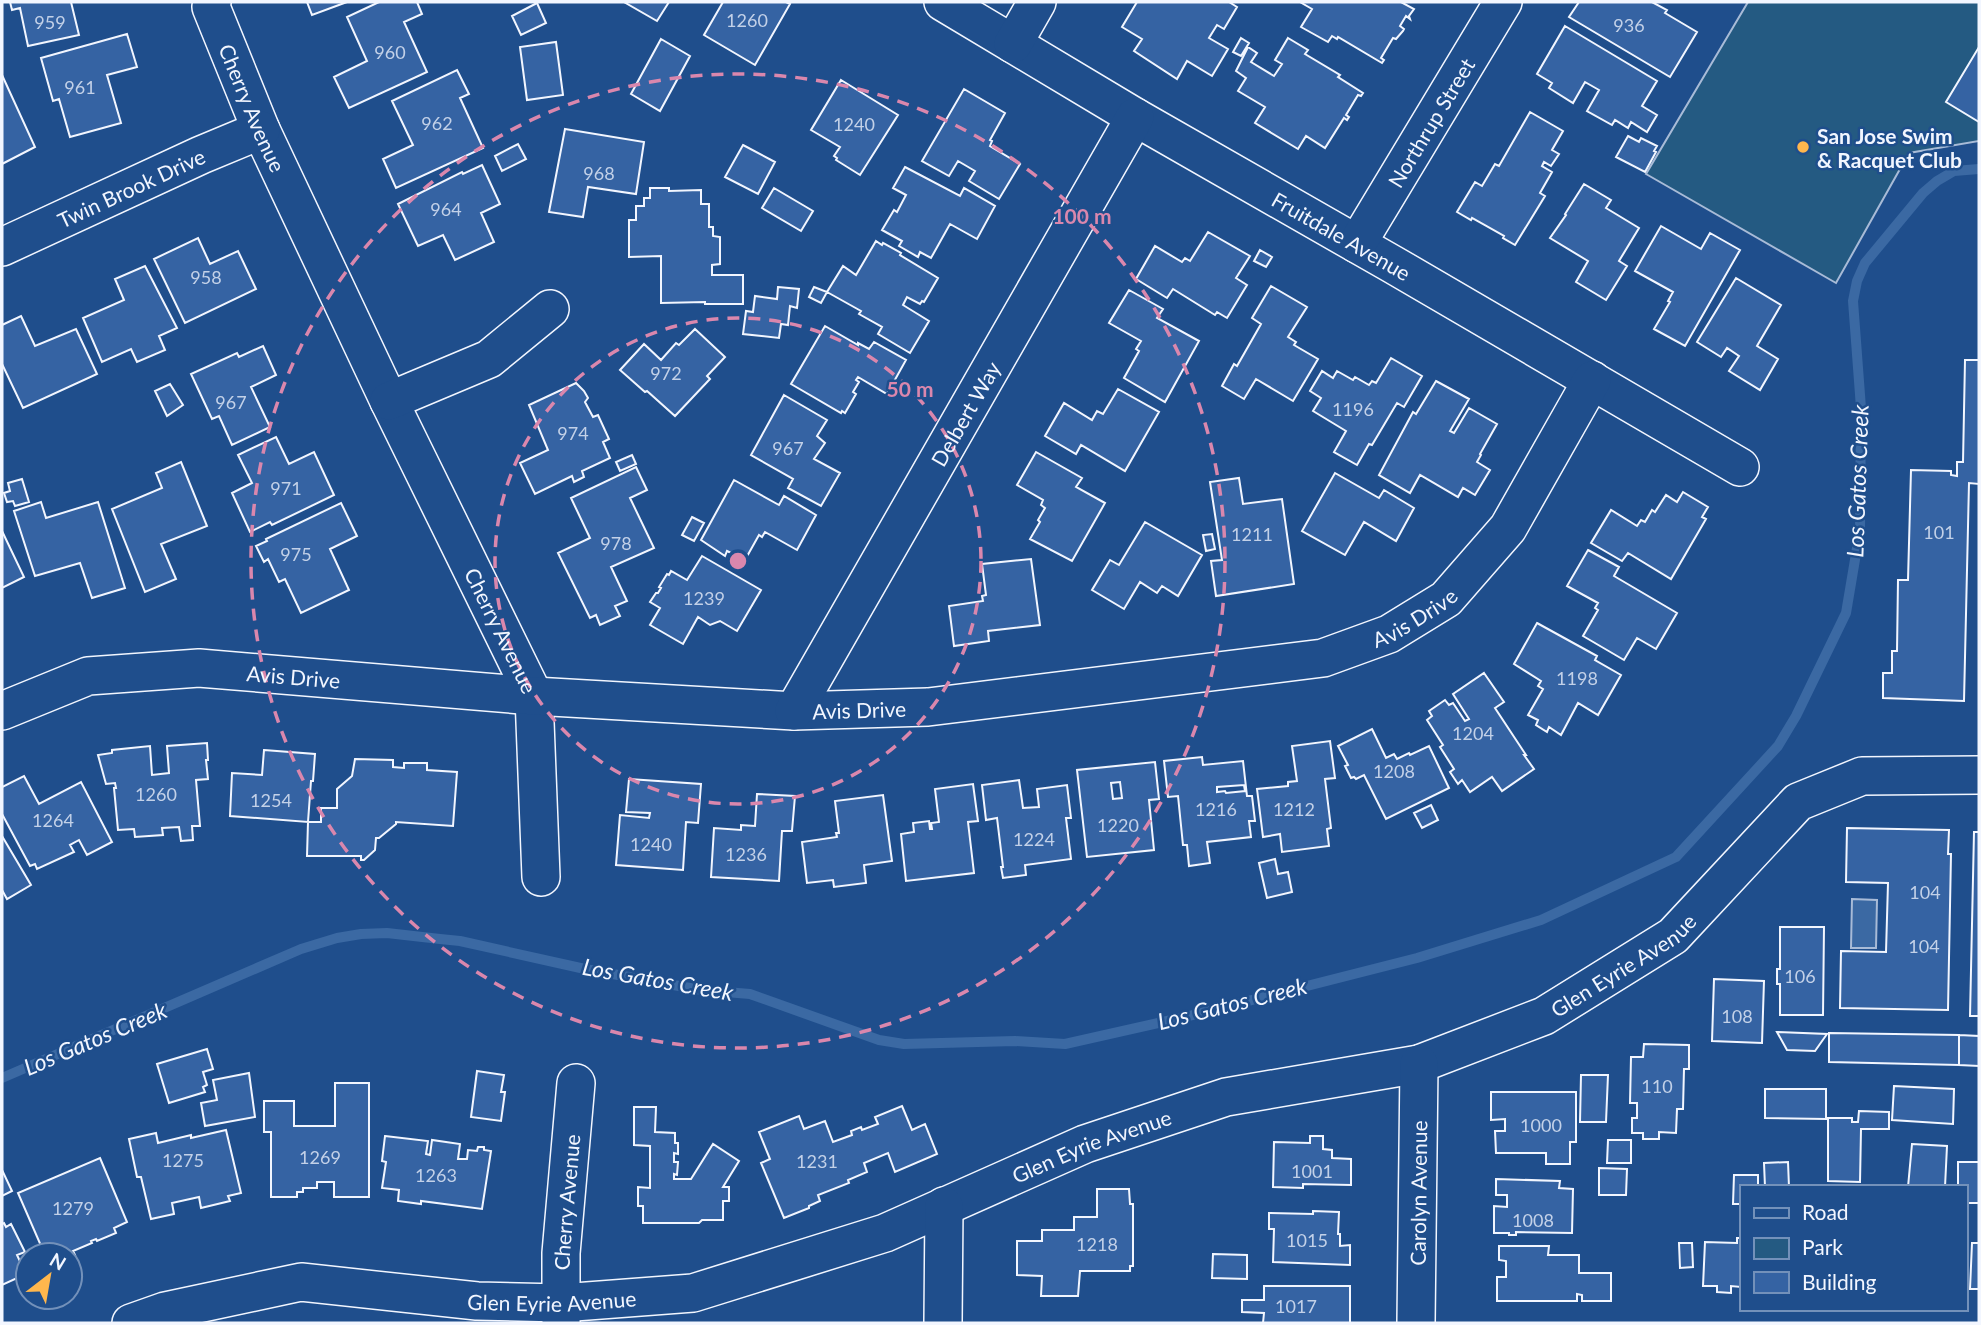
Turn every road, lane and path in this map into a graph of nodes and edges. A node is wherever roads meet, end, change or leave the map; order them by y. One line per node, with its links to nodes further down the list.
1 (212, 2): 7 (street, Cherry Avenue)
2 (943, 2): 5 (street, Fruitdale Avenue)
3 (1037, 2): 5 (street)
4 (1503, 2): 8 (street, Northrup Street)
5 (1013, 44): 6 (street, Fruitdale Avenue)
6 (1135, 117): 8 (street, Fruitdale Avenue); 16 (street, Delbert Way)
7 (261, 130): 9 (street, Twin Brook Drive); 12 (street, Cherry Avenue)
8 (1357, 244): 11 (street, Fruitdale Avenue)
9 (2, 247)
10 (550, 310): 12 (street)
11 (1592, 380): 13 (street, Fruitdale Avenue); 16 (street, Avis Drive)
12 (389, 401): 14 (street, Cherry Avenue)
13 (1740, 467)
14 (534, 696): 15 (street, Avis Drive); 16 (street, Avis Drive); 18 (street, Cherry Avenue)
15 (2, 711)
16 (794, 711)
17 (1979, 775): 19 (street, Glen Eyrie Avenue)
18 (541, 877)
19 (1419, 1065): 21 (street, Glen Eyrie Avenue); 26 (street, Carolyn Avenue)
20 (576, 1083): 22 (street, Cherry Avenue)
21 (944, 1206): 22 (street, Glen Eyrie Avenue); 25 (street)
22 (561, 1313): 23 (street, Glen Eyrie Avenue)
23 (165, 1317): 24 (street, Glen Eyrie Avenue)
24 (131, 1323)
25 (943, 1323)
26 (1416, 1323)

